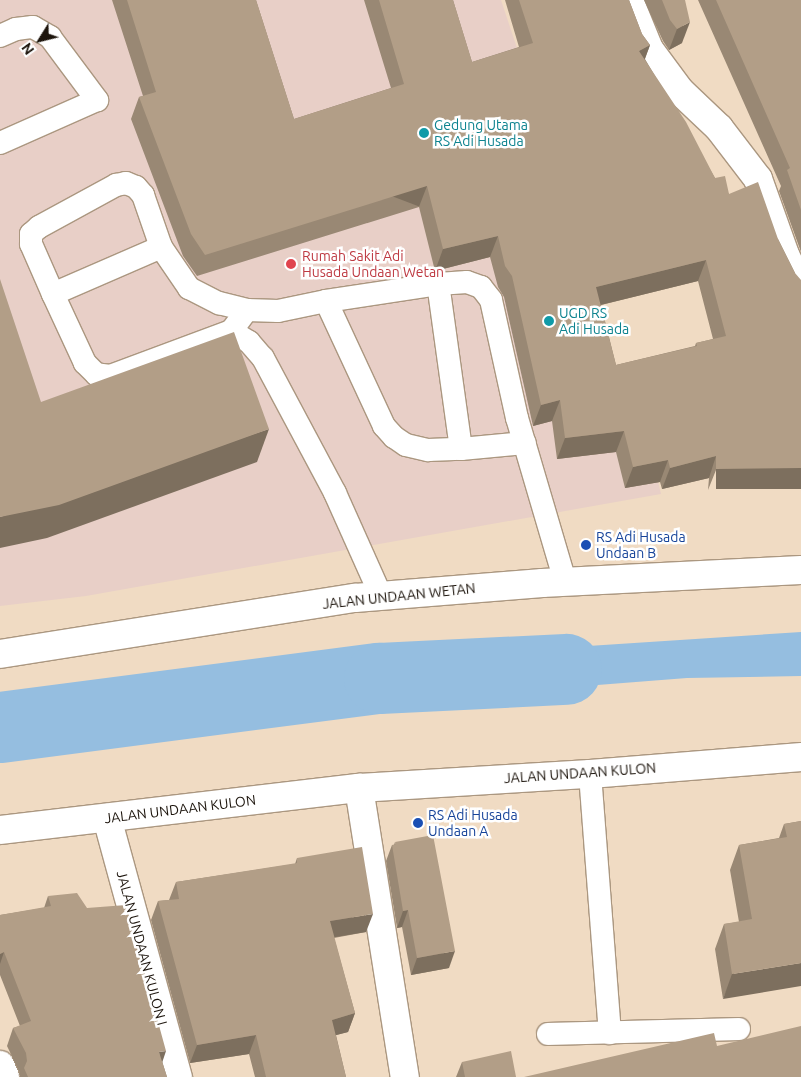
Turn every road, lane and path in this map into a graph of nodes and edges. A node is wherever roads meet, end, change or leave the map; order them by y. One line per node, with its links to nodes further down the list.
1 (629, 0): 6 (main road)
2 (0, 36): 3 (lane)
3 (0, 143)
4 (162, 247): 7 (lane); 7 (lane); 9 (lane)
5 (438, 284): 8 (lane); 11 (lane); 12 (lane)
6 (801, 288)
7 (53, 294): 10 (lane)
8 (326, 301): 9 (lane); 12 (lane)
9 (246, 310): 10 (lane)
10 (231, 331): 15 (lane)
11 (525, 443): 12 (lane); 14 (lane)
12 (461, 449)
13 (801, 570): 14 (main road, JALAN UNDAAN WETAN)
14 (565, 582): 15 (main road, JALAN UNDAAN WETAN)
15 (381, 596): 16 (main road, JALAN UNDAAN WETAN)
16 (0, 654)
17 (801, 757): 18 (main road, JALAN UNDAAN KULON)
18 (590, 774): 19 (main road, JALAN UNDAAN KULON); 23 (lane)
19 (359, 788): 20 (main road, JALAN UNDAAN KULON); 28 (main road)
20 (107, 818): 21 (main road, JALAN UNDAAN KULON); 27 (main road, JALAN UNDAAN KULON I)
21 (0, 830)
22 (739, 1029): 23 (lane)
23 (610, 1033): 24 (lane)
24 (548, 1034)
25 (0, 1065): 26 (main road)
26 (5, 1077)
27 (178, 1077)
28 (405, 1077)

